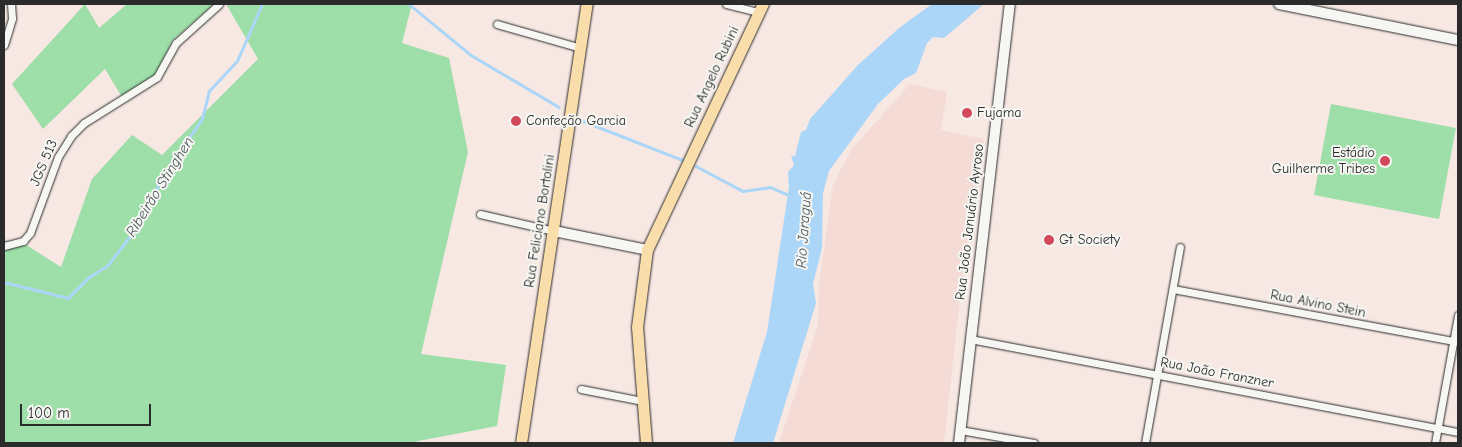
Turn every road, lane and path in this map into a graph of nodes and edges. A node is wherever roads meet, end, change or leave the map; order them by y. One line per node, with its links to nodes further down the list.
1 (11, 4): 10 (street)
2 (219, 4): 14 (street, JGS 513)
3 (587, 4): 11 (main road, Rua Feliciano Bortolini)
4 (726, 4): 7 (street)
5 (1010, 4): 19 (main road, Rua João Januário Ayroso)
6 (1279, 4): 9 (main road)
7 (761, 8): 16 (main road, Rua Angelo Rubini)
8 (496, 24): 11 (street)
9 (1458, 40)
10 (4, 45)
11 (581, 48): 13 (main road, Rua Feliciano Bortolini)
12 (480, 214): 13 (street)
13 (554, 231): 16 (main road); 27 (main road, Rua Feliciano Bortolini)
14 (4, 246)
15 (1180, 247): 17 (street)
16 (647, 250): 23 (main road, Rua Angelo Rubini)
17 (1173, 289): 20 (street, Rua Alvino Stein); 21 (street)
18 (1458, 315): 20 (street)
19 (970, 339): 21 (street, Rua João Franzner); 25 (main road, Rua João Januário Ayroso)
20 (1456, 342): 24 (street)
21 (1157, 374): 24 (street, Rua João Franzner); 31 (street)
22 (581, 389): 23 (street)
23 (642, 401): 28 (main road, Rua Angelo Rubini)
24 (1438, 428): 26 (street, Rua João Franzner); 32 (street)
25 (960, 430): 29 (main road, Rua João Januário Ayroso); 30 (street)
26 (1458, 432)
27 (521, 443)
28 (646, 443)
29 (959, 443)
30 (1034, 443)
31 (1145, 443)
32 (1435, 443)

